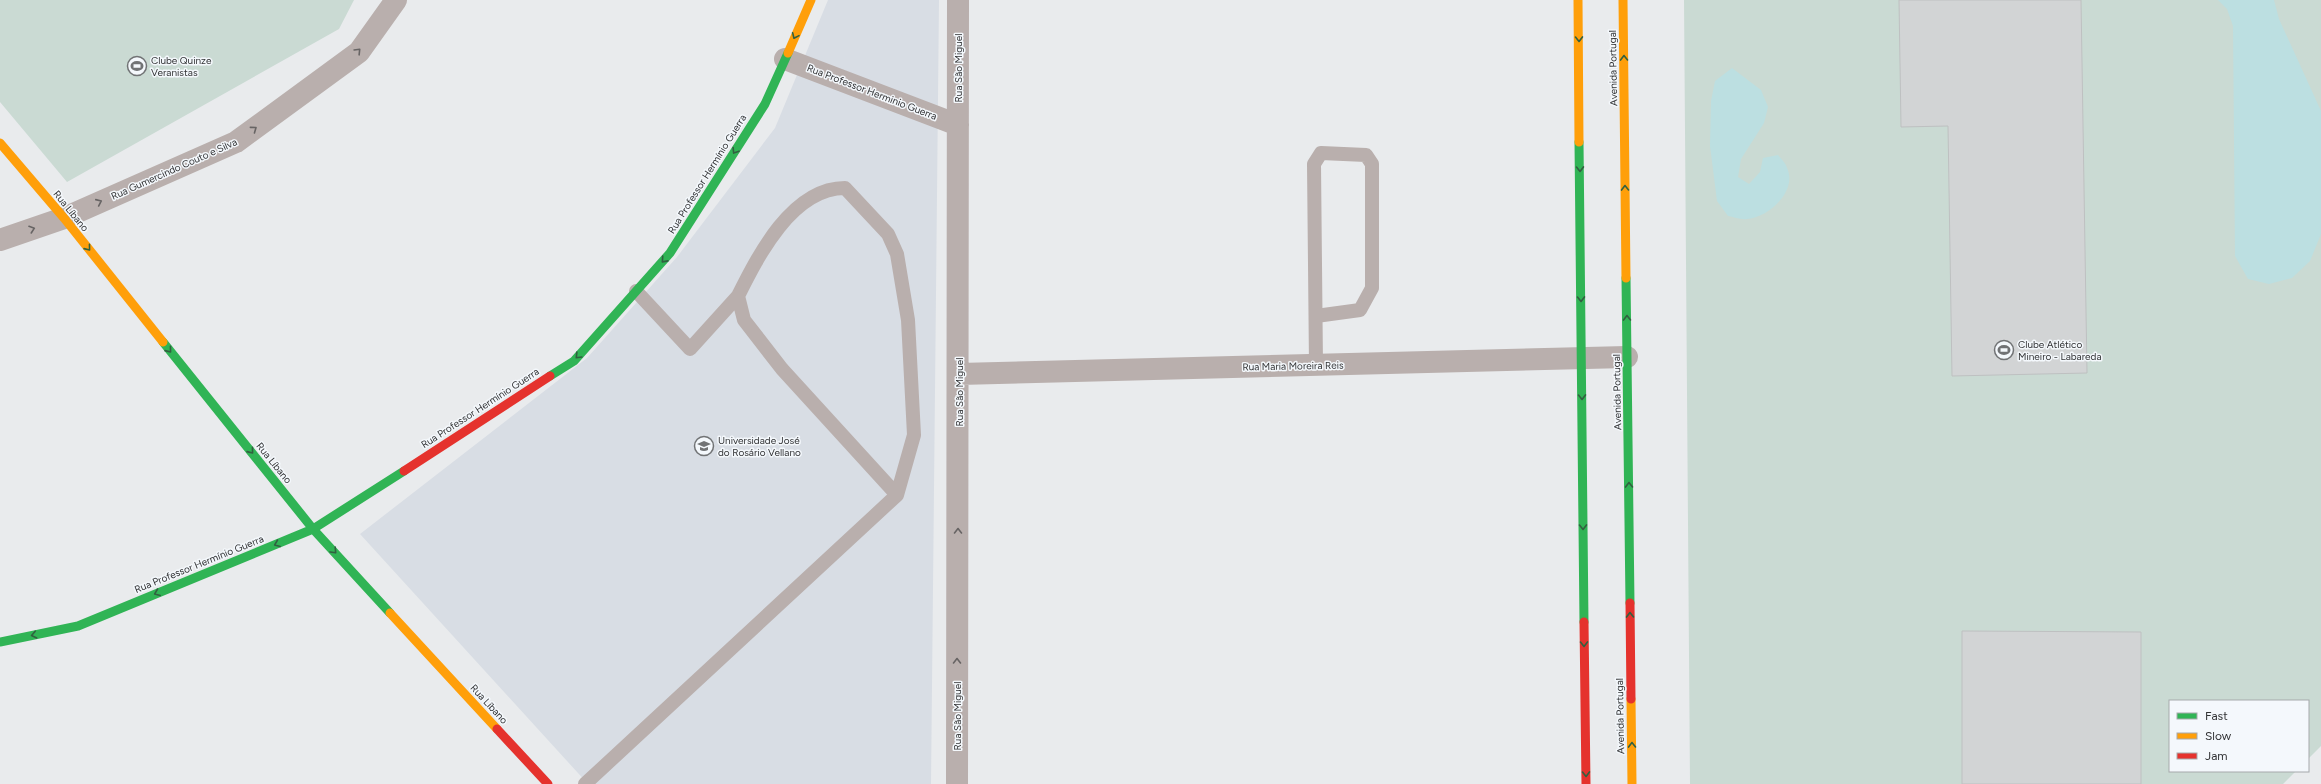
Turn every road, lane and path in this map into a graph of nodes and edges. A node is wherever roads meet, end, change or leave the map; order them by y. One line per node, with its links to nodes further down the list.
1 (396, 0): 9 (street, Rua Gumercindo Couto e Silva, one-way to 1)
2 (811, 0): 6 (street, Rua Professor Hermínio Guerra, one-way to 6)
3 (958, 0): 7 (street, Rua São Miguel)
4 (1578, 0): 15 (street, one-way to 15)
5 (1623, 0): 14 (street, Avenida Portugal, one-way to 5)
6 (785, 59): 7 (street, Rua Professor Herminio Guerra); 11 (street, Rua Professor Hermínio Guerra, one-way to 11)
7 (958, 125): 17 (street, Rua São Miguel)
8 (0, 143): 9 (street, Rua Líbano)
9 (64, 218): 10 (street, Rua Gumercindo Couto e Silva, one-way to 9); 19 (street, Rua Líbano, one-way to 19)
10 (0, 240)
11 (636, 291): 12 (lane); 19 (street, Rua Professor Hermínio Guerra, one-way to 19)
12 (738, 296): 18 (lane); 18 (lane)
13 (1316, 316): 13 (lane); 16 (lane)
14 (1627, 357): 15 (street, Rua Maria Moreira Reis); 25 (street, Avenida Portugal, one-way to 14)
15 (1582, 358): 16 (street, Rua Maria Moreira Reis); 24 (street, one-way to 24)
16 (1316, 365): 17 (street, Rua Maria Moreira Reis)
17 (959, 374): 23 (street, Rua São Miguel, one-way to 17)
18 (897, 495): 22 (lane)
19 (313, 529): 20 (street, Rua Professor Hermínio Guerra, one-way to 20); 21 (street, Rua Líbano, one-way to 21)
20 (0, 642)
21 (548, 784)
22 (585, 784)
23 (957, 784)
24 (1586, 784)
25 (1632, 784)

